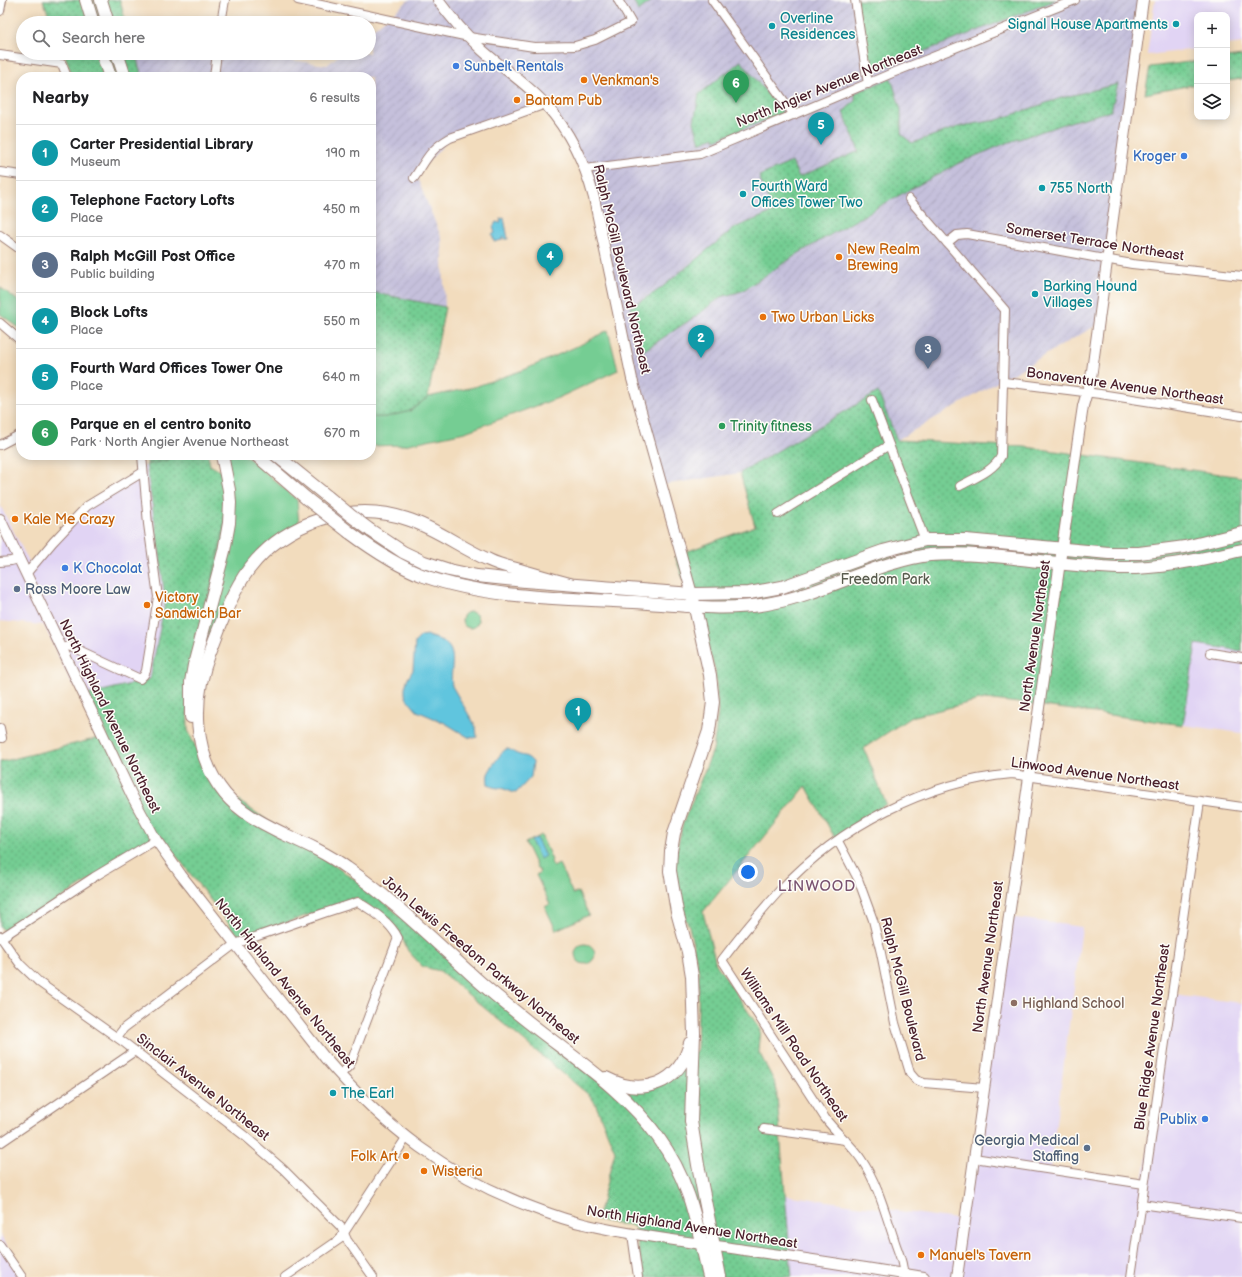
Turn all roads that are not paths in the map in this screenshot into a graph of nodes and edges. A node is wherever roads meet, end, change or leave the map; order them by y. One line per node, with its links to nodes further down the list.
1 (2, 0): 12 (street)
2 (86, 0): 13 (highway)
3 (101, 0): 14 (highway)
4 (225, 0): 15 (street)
5 (298, 0): 16 (street)
6 (438, 0): 18 (main road, Ralph McGill Boulevard Northeast)
7 (618, 0): 18 (street)
8 (712, 0): 31 (street)
9 (855, 0): 29 (street)
10 (1075, 0): 29 (street, North Angier Avenue Northeast)
11 (1143, 0): 40 (main road, North Avenue Northeast)
12 (0, 10)
13 (91, 16)
14 (106, 16)
15 (223, 16)
16 (372, 16)
17 (376, 17): 18 (street)
18 (469, 37): 30 (main road, Ralph McGill Boulevard Northeast)
19 (0, 54): 20 (street)
20 (16, 57)
21 (37, 60): 25 (street)
22 (104, 60): 26 (highway)
23 (119, 60): 27 (highway)
24 (216, 60): 28 (street)
25 (65, 72)
26 (108, 72)
27 (123, 72)
28 (215, 72)
29 (868, 84): 31 (street, North Angier Avenue Northeast)
30 (546, 104): 32 (main road, Ralph McGill Boulevard Northeast); 35 (street)
31 (794, 115): 32 (street, North Angier Avenue Northeast)
32 (585, 169): 68 (main road, Ralph McGill Boulevard Northeast)
33 (0, 172): 34 (street)
34 (16, 174)
35 (414, 178)
36 (909, 199): 38 (street)
37 (0, 235): 39 (street)
38 (947, 243): 40 (street, Somerset Terrace Northeast); 44 (street)
39 (16, 246)
40 (1108, 260): 41 (street, Somerset Terrace Northeast); 45 (main road, North Avenue Northeast)
41 (1242, 276)
42 (0, 323): 43 (street)
43 (16, 337)
44 (1004, 382): 45 (street, Bonaventure Avenue Northeast); 56 (street)
45 (1087, 393): 47 (street, Bonaventure Avenue Northeast); 61 (main road, North Avenue Northeast)
46 (872, 400): 50 (street)
47 (1242, 416)
48 (16, 437): 49 (street)
49 (0, 445)
50 (889, 445): 57 (street); 60 (street)
51 (142, 460): 55 (street)
52 (224, 460): 75 (highway)
53 (262, 460): 69 (highway, bridge)
54 (282, 460): 67 (highway, bridge)
55 (143, 472): 66 (street); 70 (street)
56 (960, 486)
57 (778, 514)
58 (0, 519): 63 (main road, North Highland Avenue Northeast)
59 (1242, 533): 61 (highway)
60 (925, 540): 61 (highway); 68 (highway)
61 (1062, 548): 65 (main road, North Avenue Northeast)
62 (1242, 550): 65 (highway)
63 (19, 559): 64 (street); 66 (main road, North Highland Avenue Northeast)
64 (0, 562)
65 (1060, 563): 69 (highway); 76 (main road, North Avenue Northeast)
66 (26, 574): 70 (main road, North Highland Avenue Northeast)
67 (570, 584): 68 (highway); 75 (highway)
68 (692, 594): 69 (highway)
69 (694, 607): 84 (highway)
70 (62, 649): 79 (main road, North Highland Avenue Northeast)
71 (1210, 653): 72 (street)
72 (1242, 658)
73 (0, 728): 74 (street)
74 (2, 738)
75 (203, 752): 87 (highway, John Lewis Freedom Parkway Northeast)
76 (1029, 775): 77 (street, Linwood Avenue Northeast); 80 (street, Linwood Avenue Northeast); 89 (main road, North Avenue Northeast)
77 (1200, 801): 78 (street, Linwood Avenue Northeast); 95 (street, Blue Ridge Avenue Northeast)
78 (1242, 807)
79 (156, 840): 81 (street); 82 (main road, North Highland Avenue Northeast)
80 (838, 841): 83 (street, Linwood Avenue Northeast); 89 (street, Ralph McGill Boulevard)
81 (0, 937): 85 (street, Sinclair Avenue Northeast)
82 (235, 944): 85 (street); 88 (main road, North Highland Avenue Northeast); 88 (street)
83 (722, 960): 92 (street, Williams Mill Road Northeast)
84 (694, 1010): 87 (highway); 102 (highway)
85 (117, 1037): 86 (street, Sinclair Avenue Northeast)
86 (135, 1051): 93 (street); 98 (street, Sinclair Avenue Northeast)
87 (584, 1065): 100 (highway, John Lewis Freedom Parkway Northeast)
88 (340, 1075): 91 (main road, North Highland Avenue Northeast)
89 (984, 1088): 94 (main road, North Avenue Northeast)
90 (764, 1129): 92 (street)
91 (406, 1138): 98 (street); 99 (main road, North Highland Avenue Northeast)
92 (845, 1140): 103 (street, Williams Mill Road Northeast)
93 (0, 1143)
94 (974, 1158): 95 (street); 111 (main road, North Avenue Northeast)
95 (1144, 1184): 96 (street, Blue Ridge Avenue Northeast)
96 (1141, 1204): 97 (street); 112 (street, Blue Ridge Avenue Northeast)
97 (1242, 1218)
98 (344, 1234): 105 (street); 106 (street, Sinclair Avenue Northeast)
99 (632, 1234): 100 (main road, North Highland Avenue Northeast); 107 (street)
100 (702, 1244): 102 (main road, North Highland Avenue Northeast); 108 (highway, John Lewis Freedom Parkway Northeast)
101 (0, 1245): 104 (street)
102 (715, 1246): 103 (main road, North Highland Avenue Northeast); 109 (highway)
103 (903, 1274): 110 (main road, North Highland Avenue Northeast)
104 (22, 1277)
105 (285, 1277)
106 (373, 1277)
107 (638, 1277)
108 (709, 1277)
109 (720, 1277)
110 (924, 1277)
111 (957, 1277)
112 (1131, 1277)

